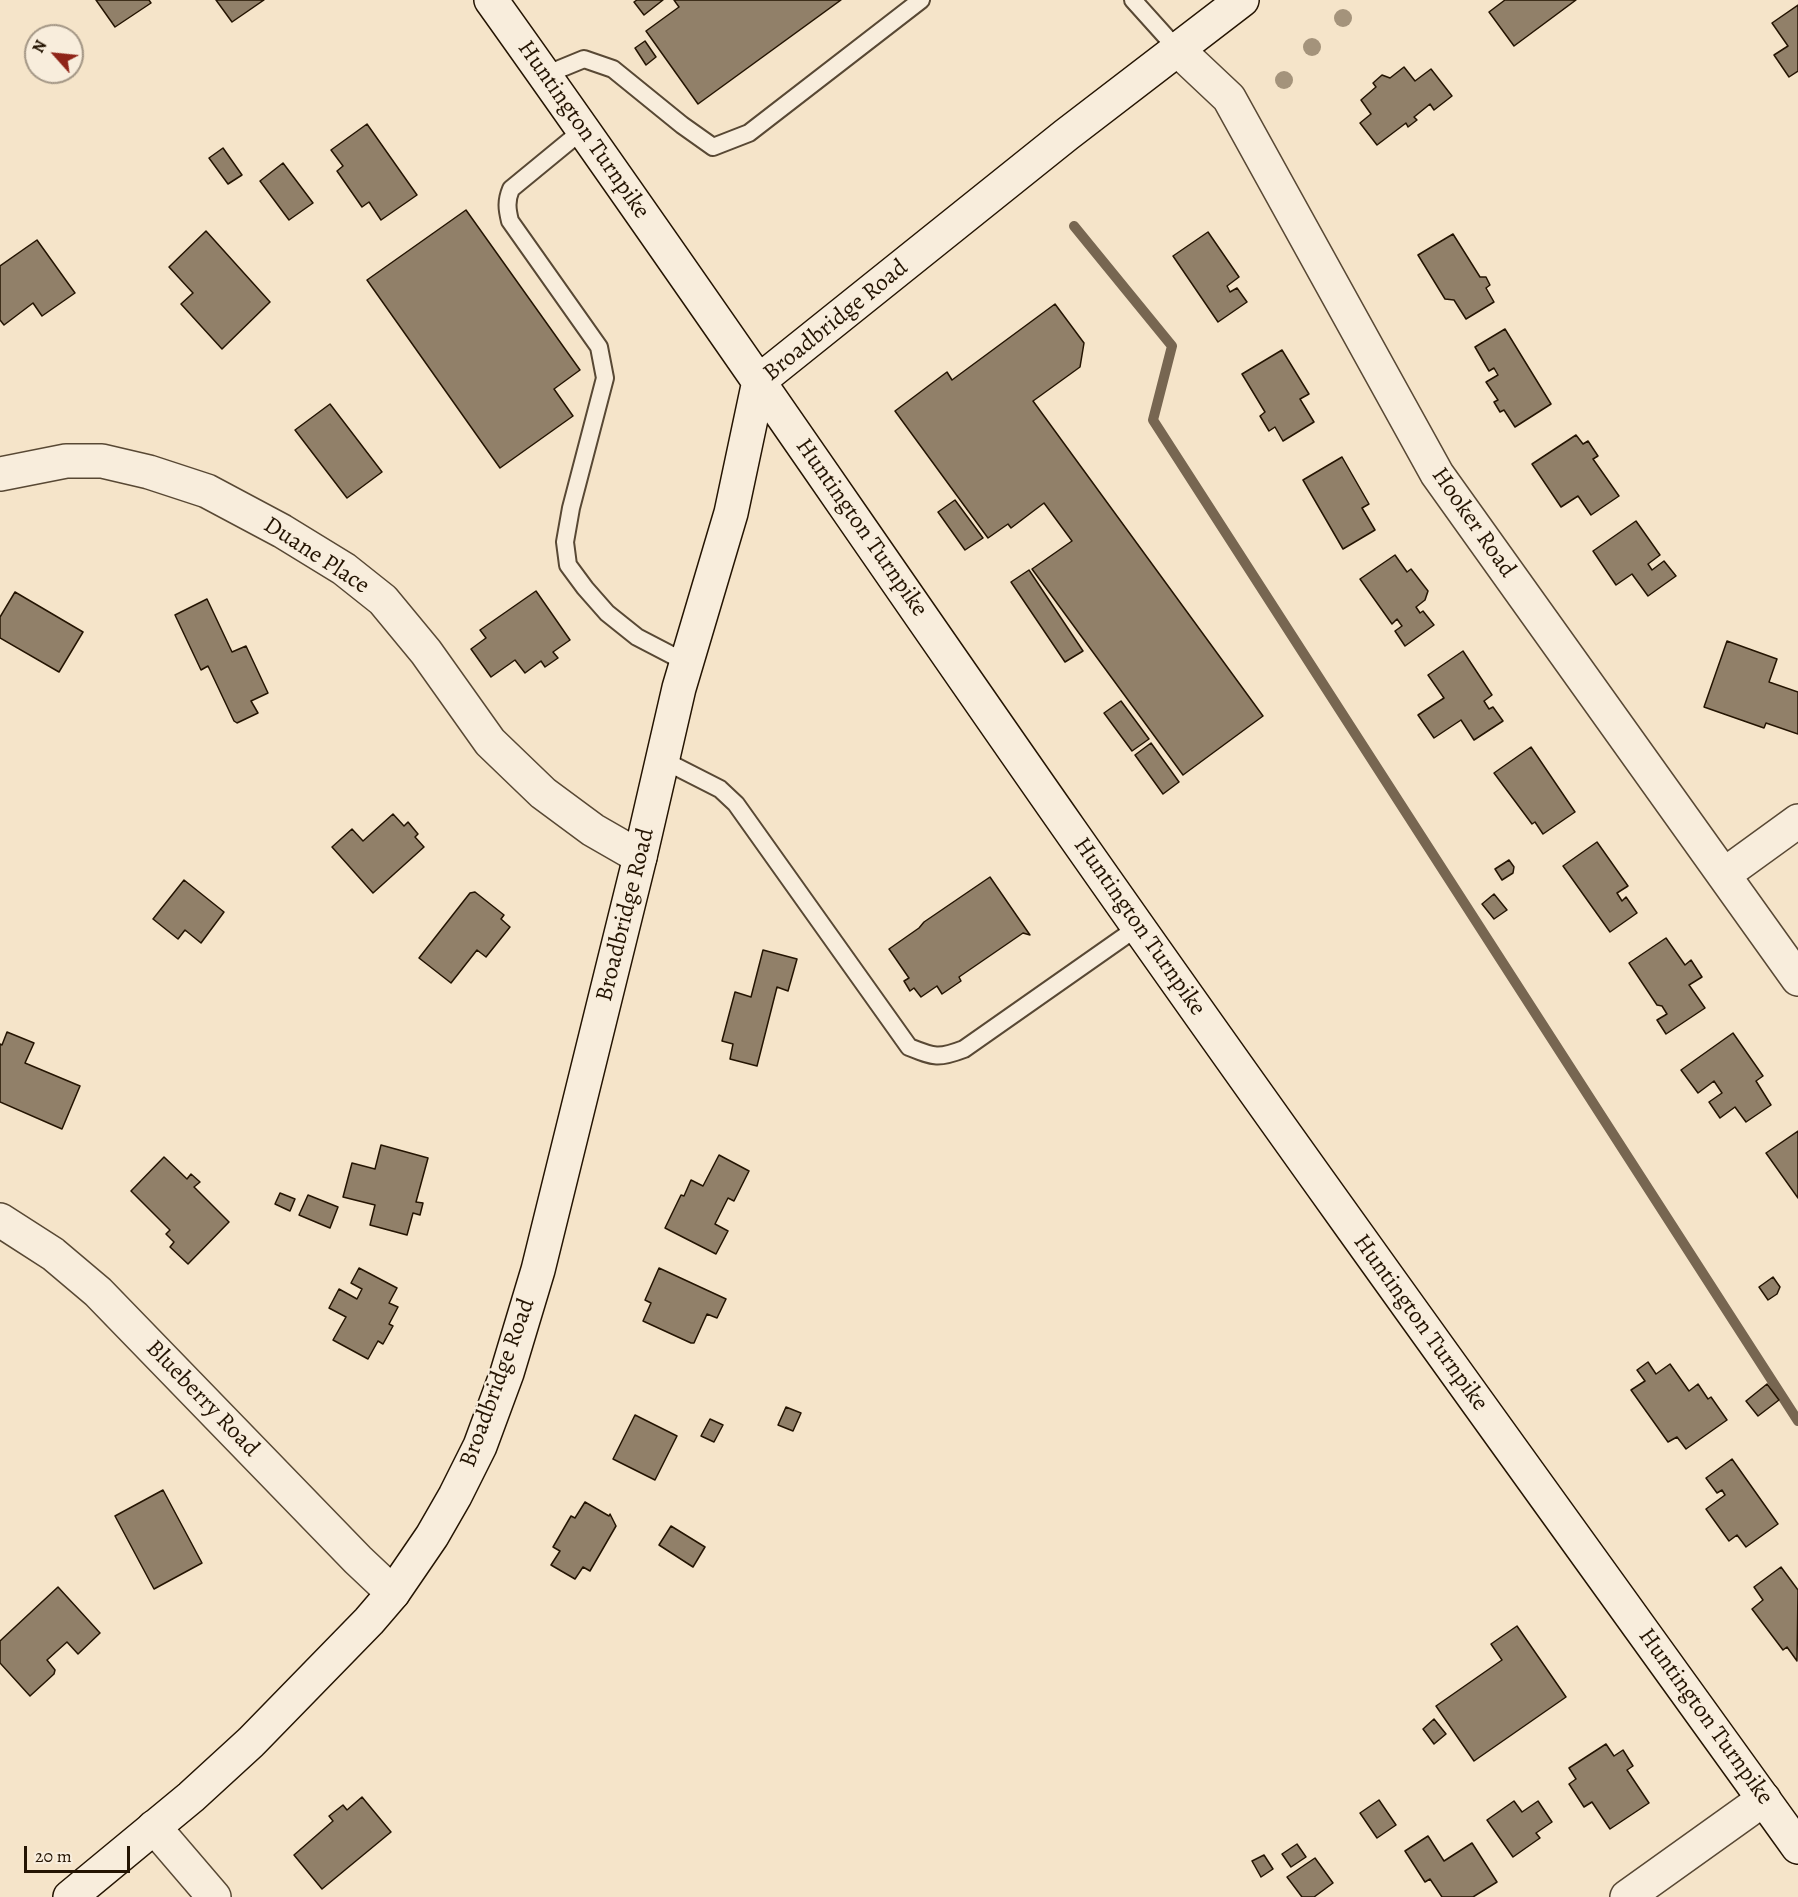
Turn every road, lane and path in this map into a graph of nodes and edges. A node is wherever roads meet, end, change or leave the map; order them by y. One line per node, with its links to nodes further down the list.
1 (491, 0): 6 (main road, Huntington Turnpike)
2 (921, 0): 6 (lane)
3 (1133, 0): 5 (lane)
4 (1242, 0): 5 (main road, Broadbridge Road)
5 (1178, 50): 8 (main road, Broadbridge Road); 14 (main road, Hooker Road)
6 (545, 75): 7 (main road, Huntington Turnpike)
7 (584, 129): 8 (main road, Huntington Turnpike); 10 (lane)
8 (759, 381): 10 (main road, Broadbridge Road); 15 (main road, Huntington Turnpike)
9 (0, 474): 13 (main road, Duane Place)
10 (687, 663): 11 (main road, Broadbridge Road)
11 (663, 760): 13 (main road, Broadbridge Road); 15 (lane)
12 (1798, 821): 14 (main road)
13 (640, 857): 18 (main road, Broadbridge Road)
14 (1725, 874): 16 (main road, Hooker Road)
15 (1138, 927): 19 (main road, Huntington Turnpike)
16 (1798, 979)
17 (0, 1220): 18 (main road, Blueberry Road)
18 (393, 1593): 20 (main road, Broadbridge Road)
19 (1764, 1799): 21 (main road, Huntington Turnpike); 24 (main road)
20 (154, 1827): 22 (main road, Broadbridge Road); 23 (main road)
21 (1798, 1847)
22 (70, 1897)
23 (214, 1897)
24 (1627, 1897)

